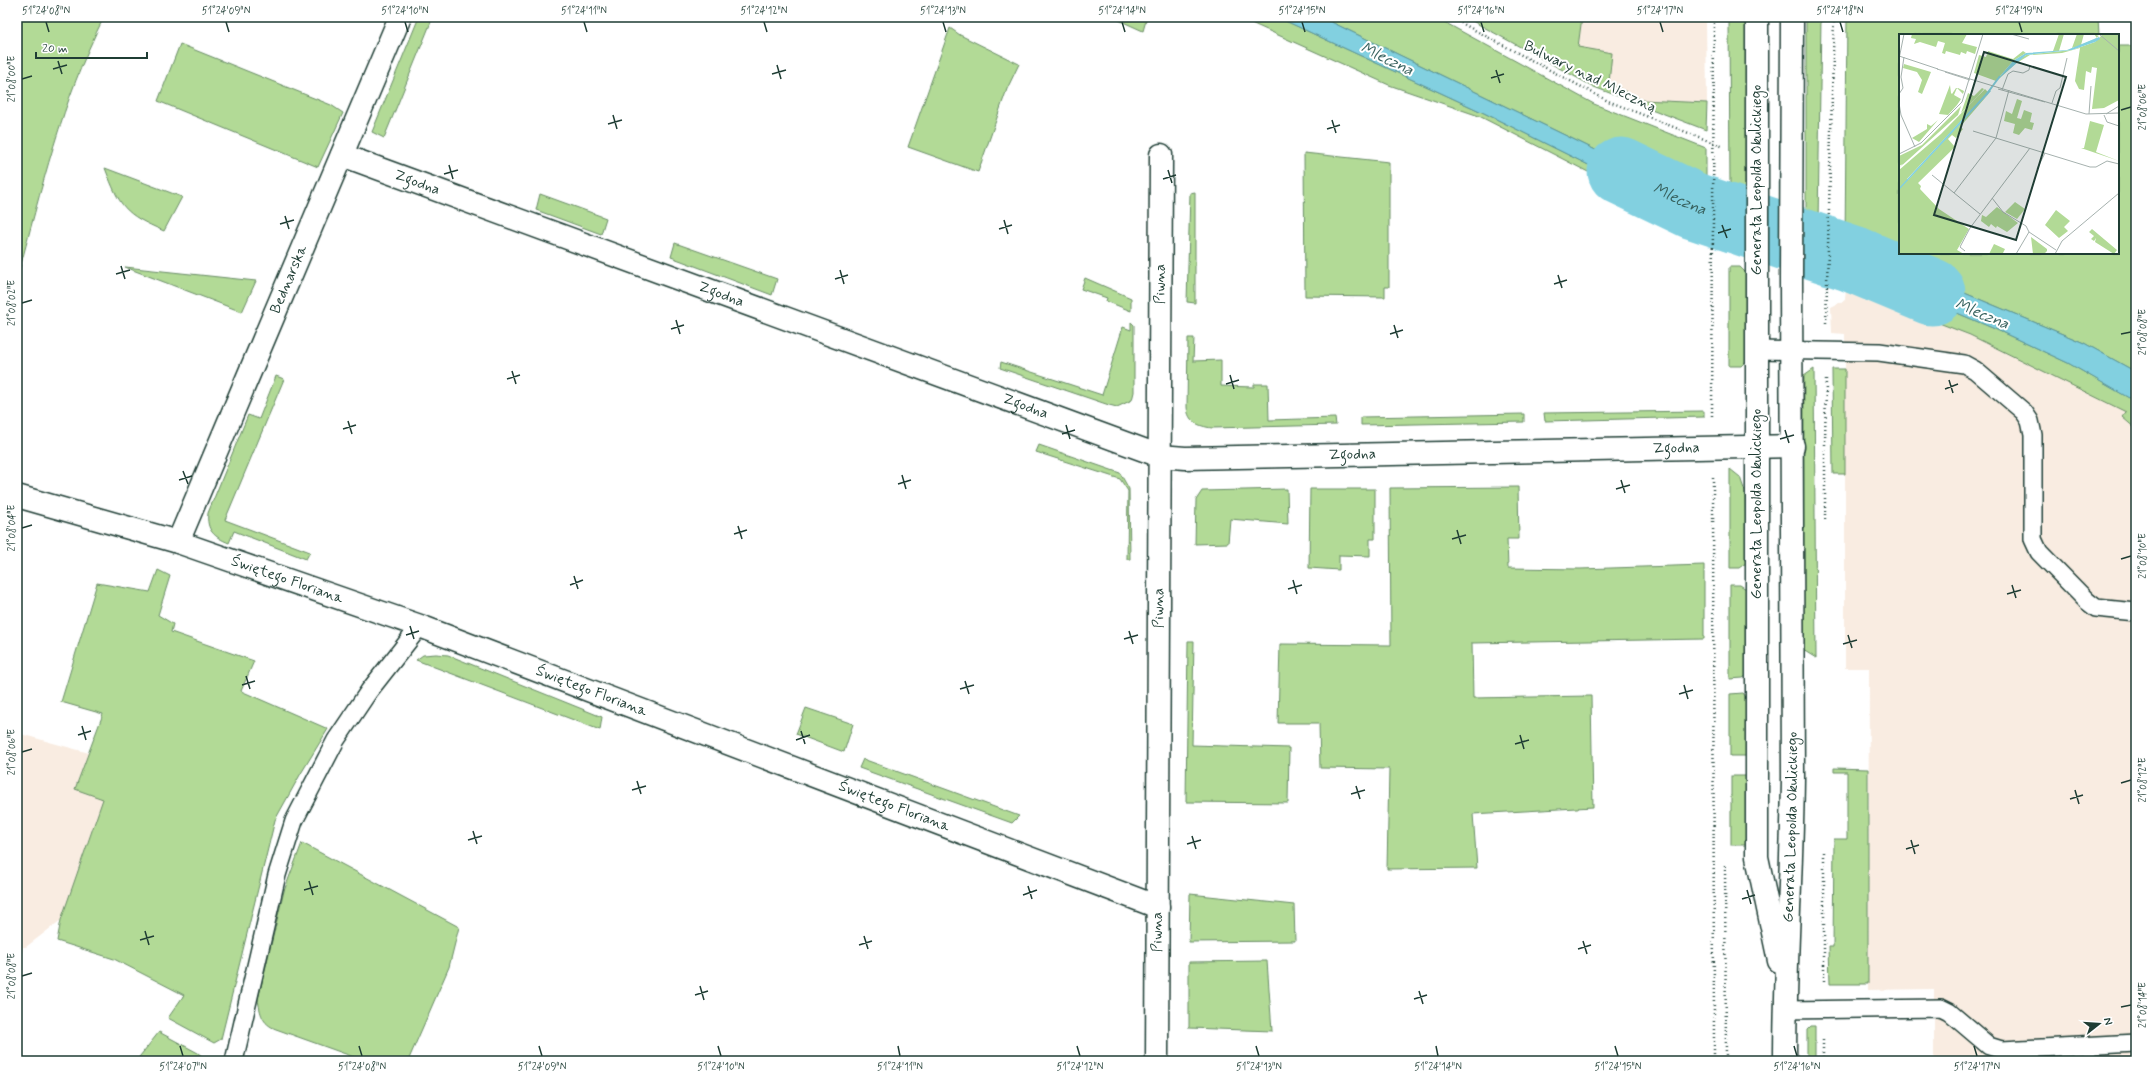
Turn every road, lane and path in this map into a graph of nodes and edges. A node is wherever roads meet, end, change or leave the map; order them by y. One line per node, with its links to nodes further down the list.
1 (400, 17): 10 (street, Bednarska)
2 (1450, 17): 7 (path, Bulwary nad Mleczną)
3 (1714, 17): 7 (path)
4 (1757, 17): 12 (street, Generała Leopolda Okulickiego)
5 (1792, 17): 13 (street, Generała Leopolda Okulickiego)
6 (1834, 17): 11 (path)
7 (1715, 143): 8 (path, Bulwary nad Mleczną); 14 (path)
8 (1724, 147)
9 (1161, 154): 17 (street, Piwna)
10 (342, 155): 17 (street, Zgodna); 19 (street, Bednarska)
11 (1827, 288)
12 (1757, 350): 13 (lane); 16 (street, Generała Leopolda Okulickiego)
13 (1792, 351): 15 (street, Generała Leopolda Okulickiego); 20 (lane)
14 (1712, 446): 16 (street, Zgodna); 17 (street, Zgodna); 28 (path)
15 (1792, 446): 16 (street, Zgodna); 23 (street, Generała Leopolda Okulickiego)
16 (1756, 447): 23 (street, Generała Leopolda Okulickiego)
17 (1160, 456): 22 (street, Piwna)
18 (17, 496): 19 (street, Świętego Floriana)
19 (178, 542): 21 (street, Świętego Floriana)
20 (2136, 612)
21 (420, 626): 22 (street, Świętego Floriana); 26 (lane)
22 (1158, 907): 27 (street, Piwna)
23 (1785, 988): 24 (street, Generała Leopolda Okulickiego)
24 (1785, 1010): 25 (lane); 29 (street, Generała Leopolda Okulickiego)
25 (2136, 1043)
26 (234, 1061)
27 (1157, 1061)
28 (1714, 1061)
29 (1785, 1061)

